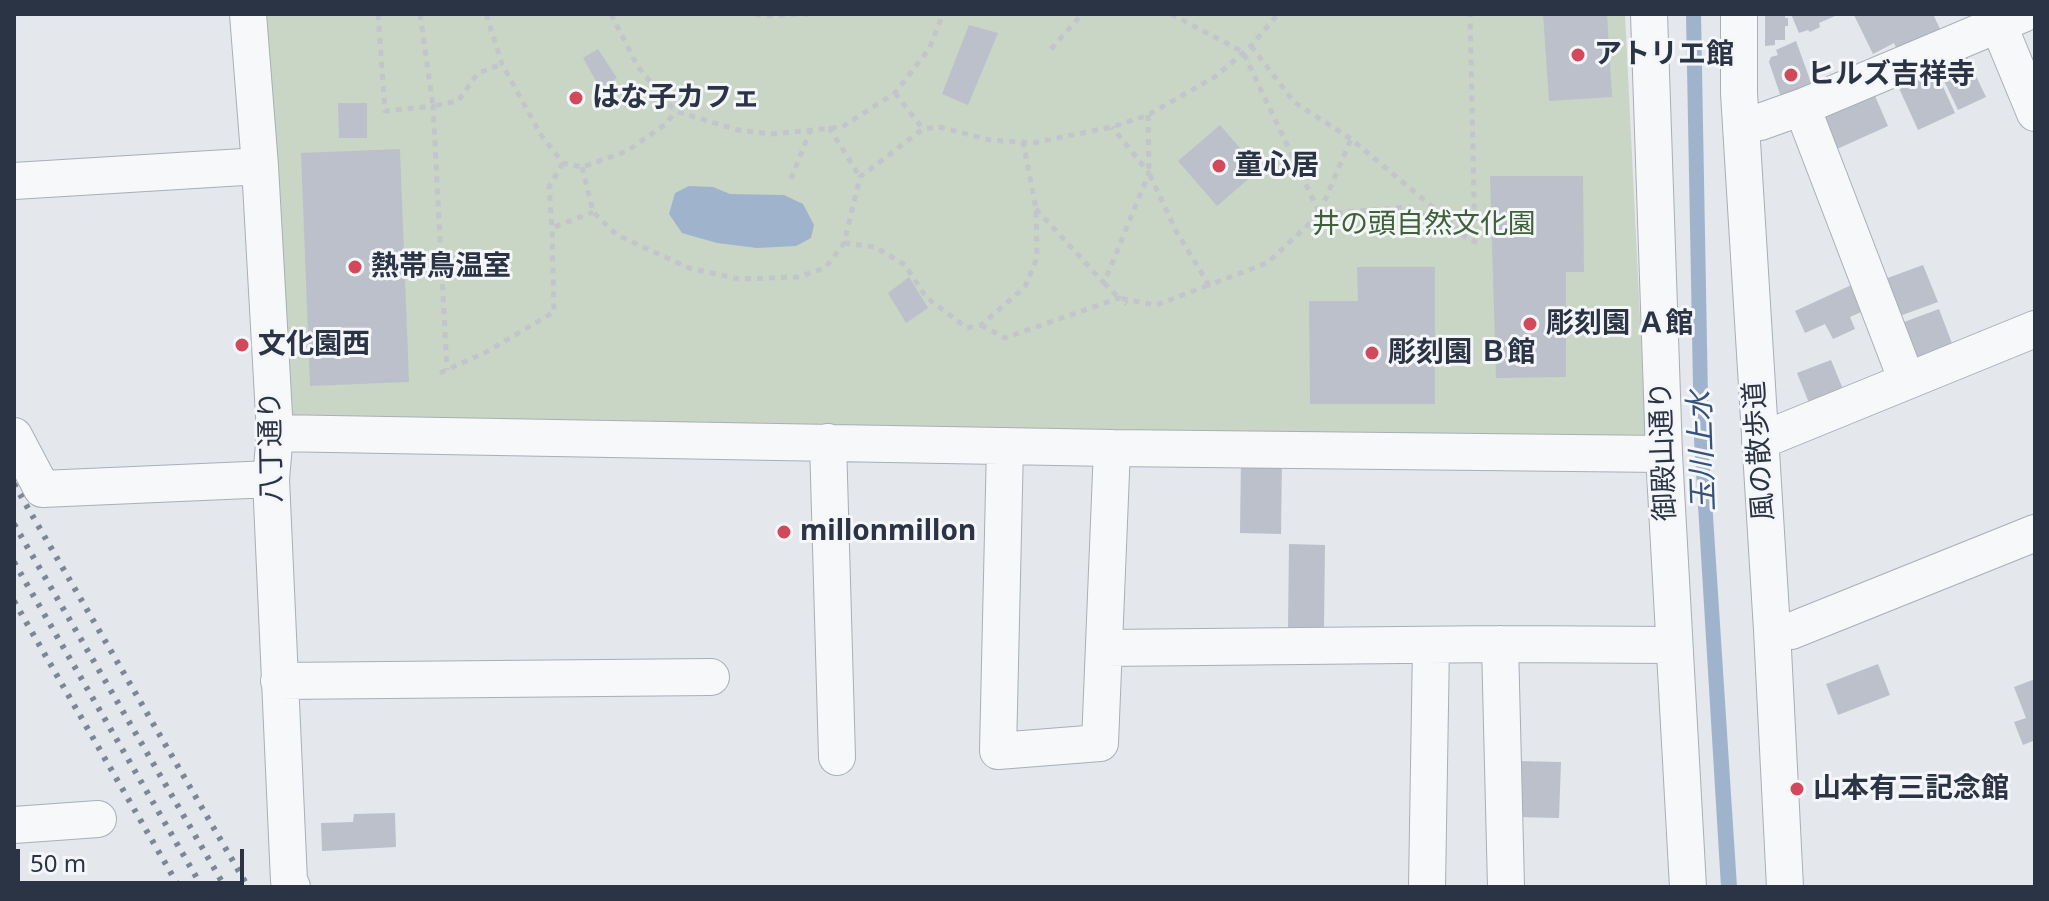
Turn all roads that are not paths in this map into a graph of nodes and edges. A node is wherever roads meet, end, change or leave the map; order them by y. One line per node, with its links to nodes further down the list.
1 (248, 14): 8 (street, 八丁通り)
2 (1649, 14): 18 (street, 御殿山通り)
3 (1739, 14): 7 (street, 風の散歩道)
4 (2005, 17): 5 (street); 6 (street)
5 (1802, 107): 7 (street); 11 (street)
6 (2035, 113)
7 (1741, 125): 14 (street, 風の散歩道)
8 (260, 166): 9 (street); 12 (street, 八丁通り)
9 (14, 181)
10 (2035, 329): 11 (street)
11 (1907, 381): 14 (street)
12 (275, 433): 15 (street); 19 (street, 八丁通り)
13 (14, 436): 19 (street)
14 (1760, 441): 21 (street, 風の散歩道)
15 (828, 442): 16 (street); 28 (street)
16 (1005, 446): 17 (street); 25 (street)
17 (1112, 448): 18 (street); 25 (street)
18 (1664, 454): 24 (street, 御殿山通り)
19 (271, 479): 27 (street, 八丁通り)
20 (2035, 533): 21 (street)
21 (1772, 630): 35 (street, 風の散歩道)
22 (1500, 644): 23 (street); 24 (street); 33 (street)
23 (1431, 645): 25 (street); 32 (street)
24 (1674, 645): 34 (street, 御殿山通り)
25 (1105, 648)
26 (711, 677): 27 (street)
27 (279, 681): 31 (street, 八丁通り)
28 (837, 757)
29 (98, 819): 30 (street)
30 (14, 825)
31 (290, 884)
32 (1427, 887)
33 (1506, 887)
34 (1688, 887)
35 (1785, 887)

